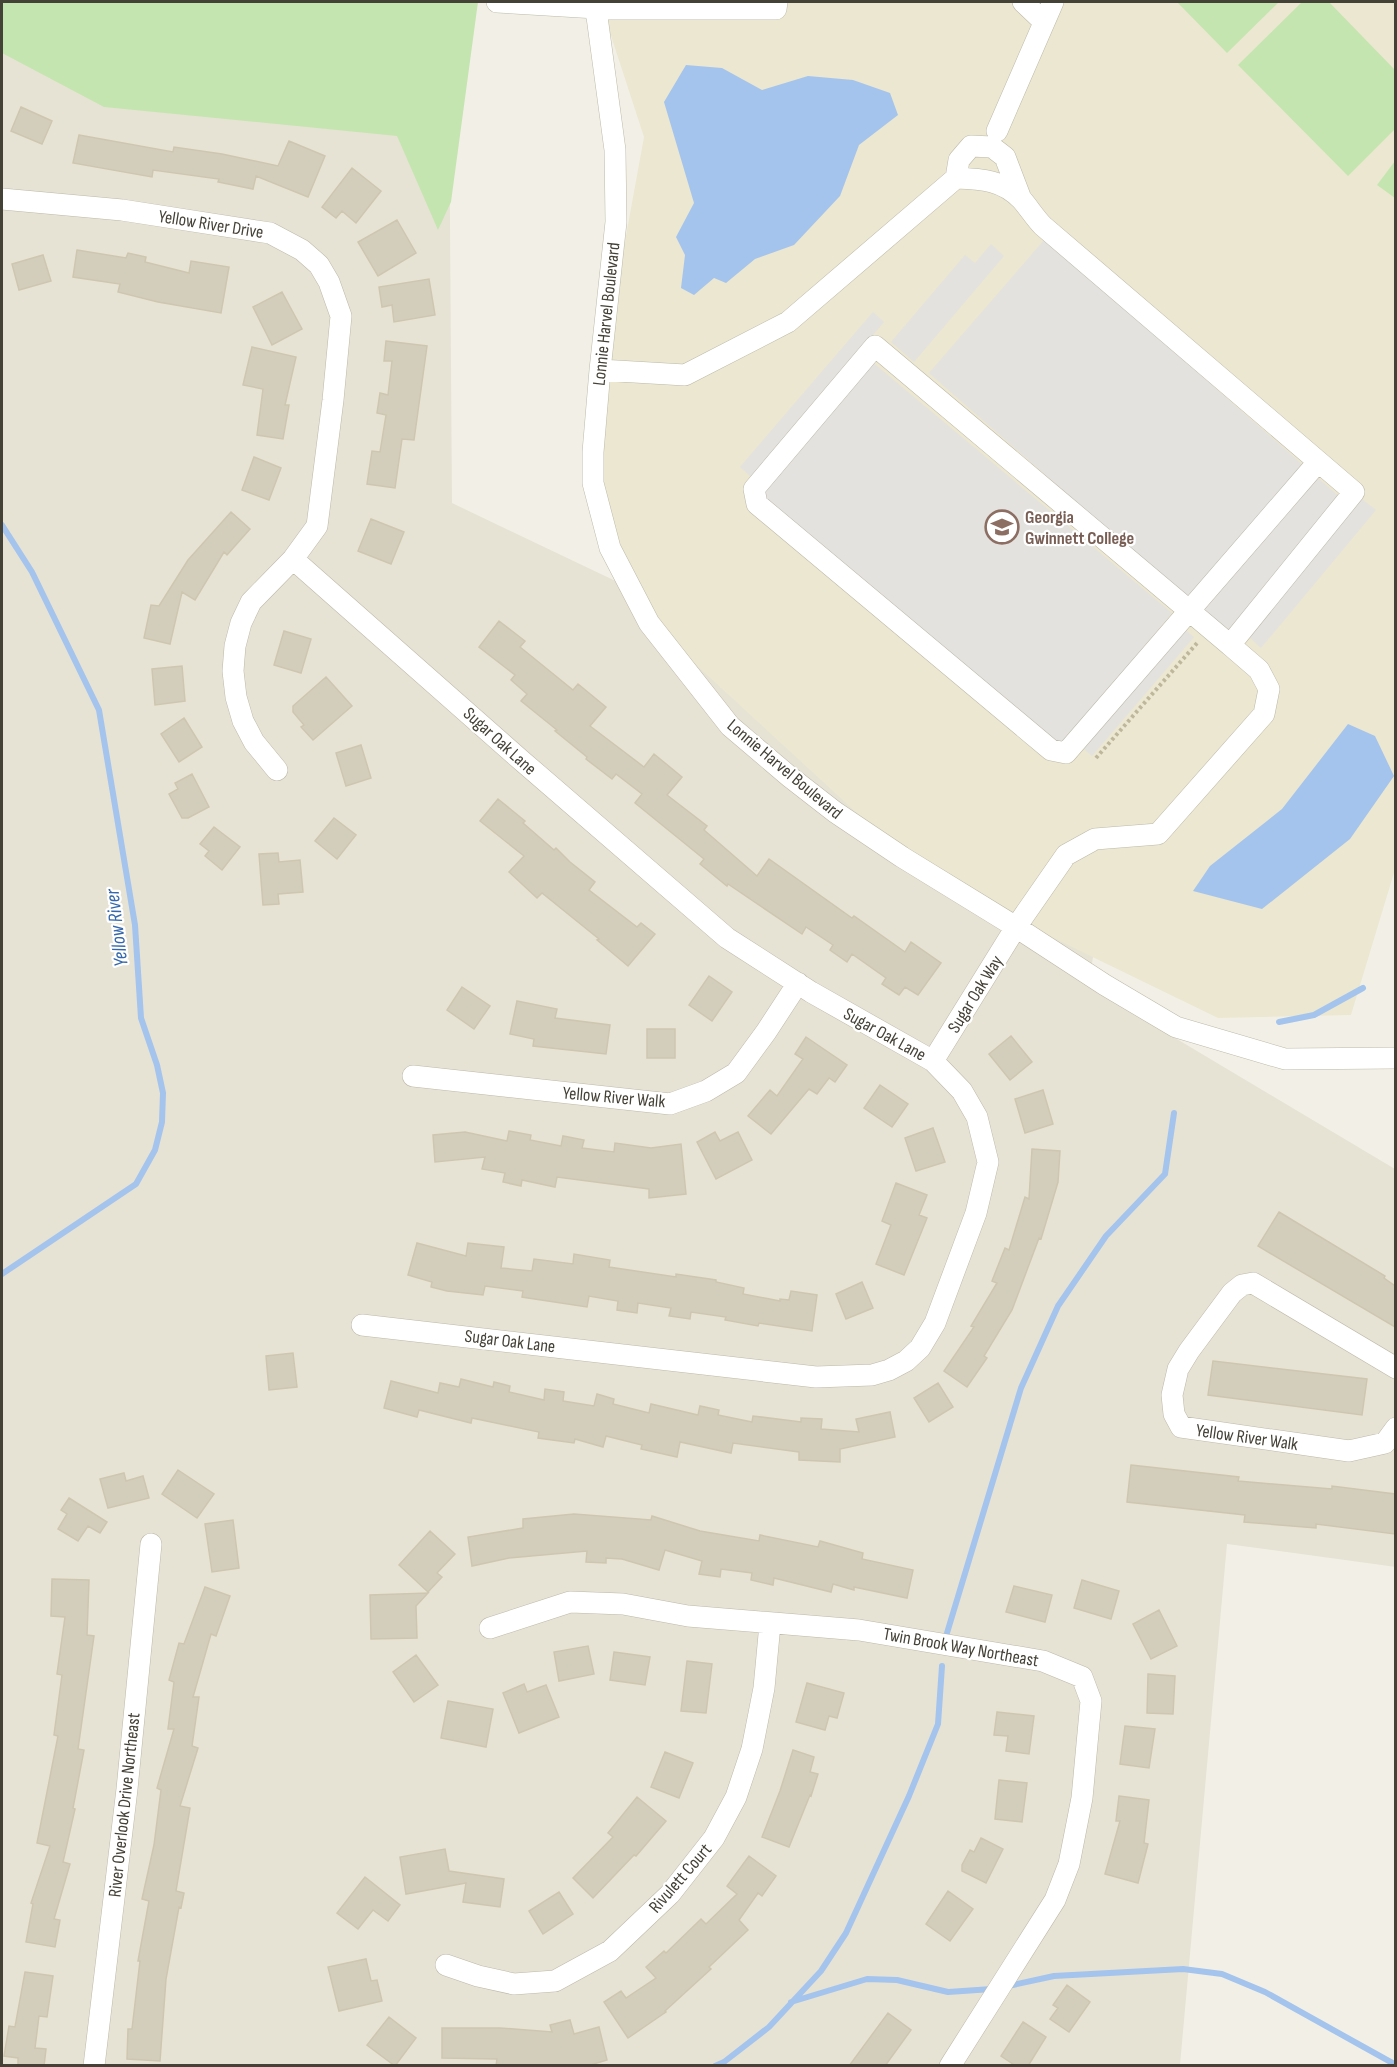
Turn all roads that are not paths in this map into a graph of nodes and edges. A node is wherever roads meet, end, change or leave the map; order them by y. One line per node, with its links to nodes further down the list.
1 (497, 2): 5 (street)
2 (777, 2): 6 (street)
3 (1023, 2): 7 (street)
4 (1053, 2): 7 (street)
5 (595, 5): 6 (street); 12 (street, Lonnie Harvel Boulevard)
6 (652, 5)
7 (1044, 22): 8 (street)
8 (997, 130)
9 (956, 178): 11 (street); 11 (street); 12 (street)
10 (2, 199): 14 (street, Yellow River Drive)
11 (1021, 199): 13 (street)
12 (600, 370): 18 (street, Lonnie Harvel Boulevard)
13 (1318, 462): 15 (street); 16 (street)
14 (293, 559): 17 (street, Yellow River Drive); 19 (street, Sugar Oak Lane)
15 (1189, 610): 15 (street); 16 (street, Sugar Oak Way)
16 (1230, 645): 18 (street, Sugar Oak Way)
17 (277, 770)
18 (1016, 927): 20 (street, Lonnie Harvel Boulevard); 21 (street, Sugar Oak Way)
19 (798, 983): 21 (street, Sugar Oak Lane); 22 (street, Yellow River Walk)
20 (1395, 1058)
21 (933, 1061): 23 (street, Sugar Oak Lane)
22 (413, 1076)
23 (362, 1325)
24 (1395, 1368): 25 (street, Yellow River Walk)
25 (1395, 1428)
26 (151, 1544): 30 (street, River Overlook Drive Northeast)
27 (770, 1624): 28 (street, Twin Brook Way Northeast); 29 (street, Rivulett Court); 31 (street, Twin Brook Way Northeast)
28 (490, 1628)
29 (446, 1965)
30 (94, 2066)
31 (950, 2066)

